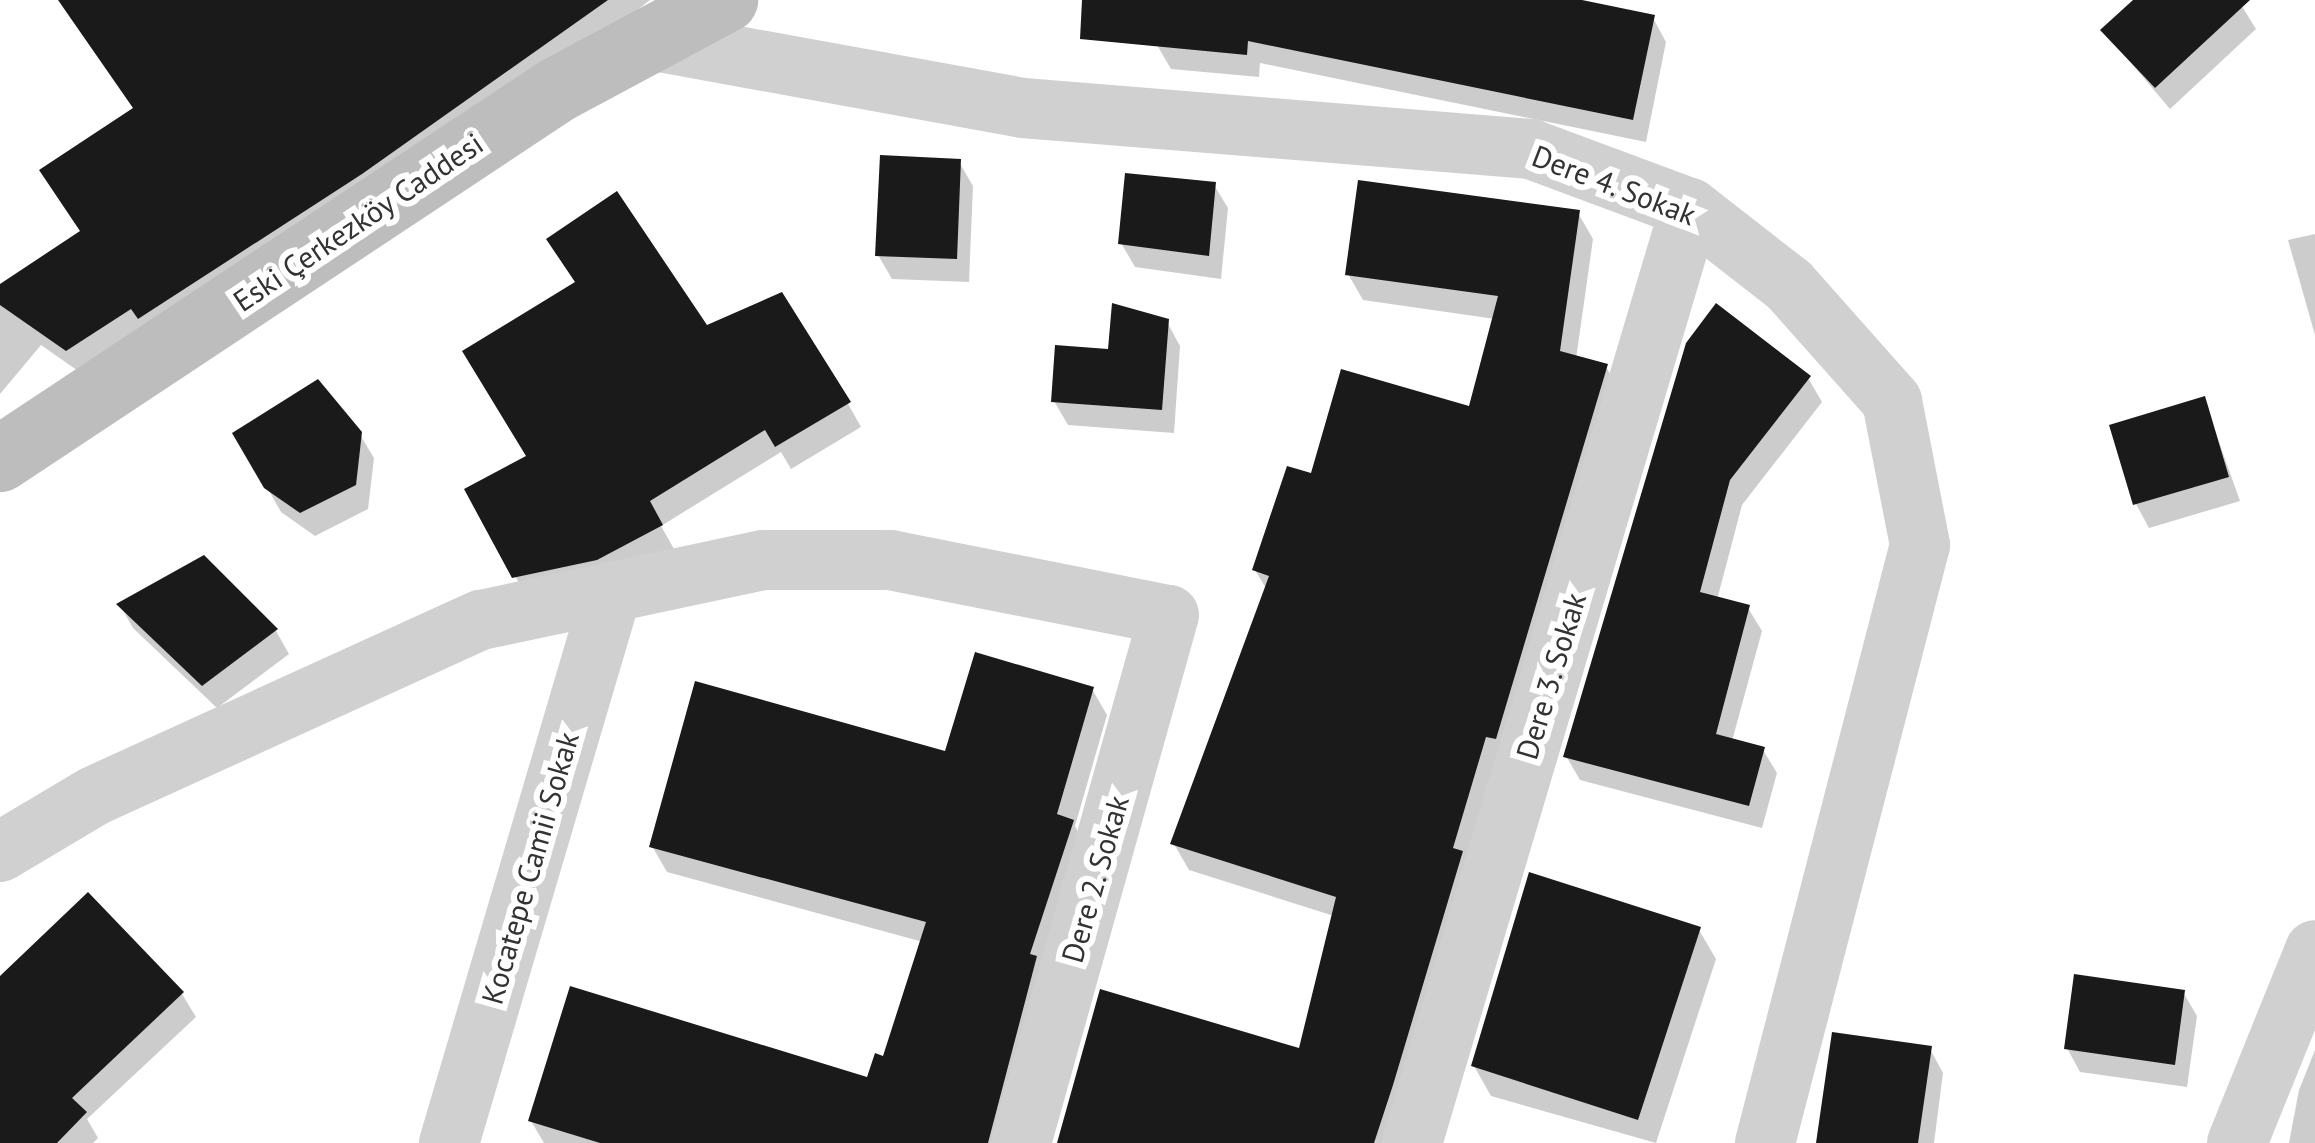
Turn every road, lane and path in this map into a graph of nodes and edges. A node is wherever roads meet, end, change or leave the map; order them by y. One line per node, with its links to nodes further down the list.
1 (725, 0): 2 (street, Eski Çerkezköy Caddesi)
2 (649, 40): 3 (street, Dere 4. Sokak); 4 (street, Eski Çerkezköy Caddesi)
3 (1690, 208): 10 (street, Dere 3. Sokak); 11 (street, Dere 4. Sokak)
4 (0, 459)
5 (610, 594): 6 (street); 8 (street, Kocatepe Camii Sokak); 9 (street, Dere 2. Sokak)
6 (0, 852)
7 (2312, 966): 12 (street)
8 (449, 1143)
9 (1022, 1143)
10 (1412, 1143)
11 (1765, 1143)
12 (2237, 1143)

